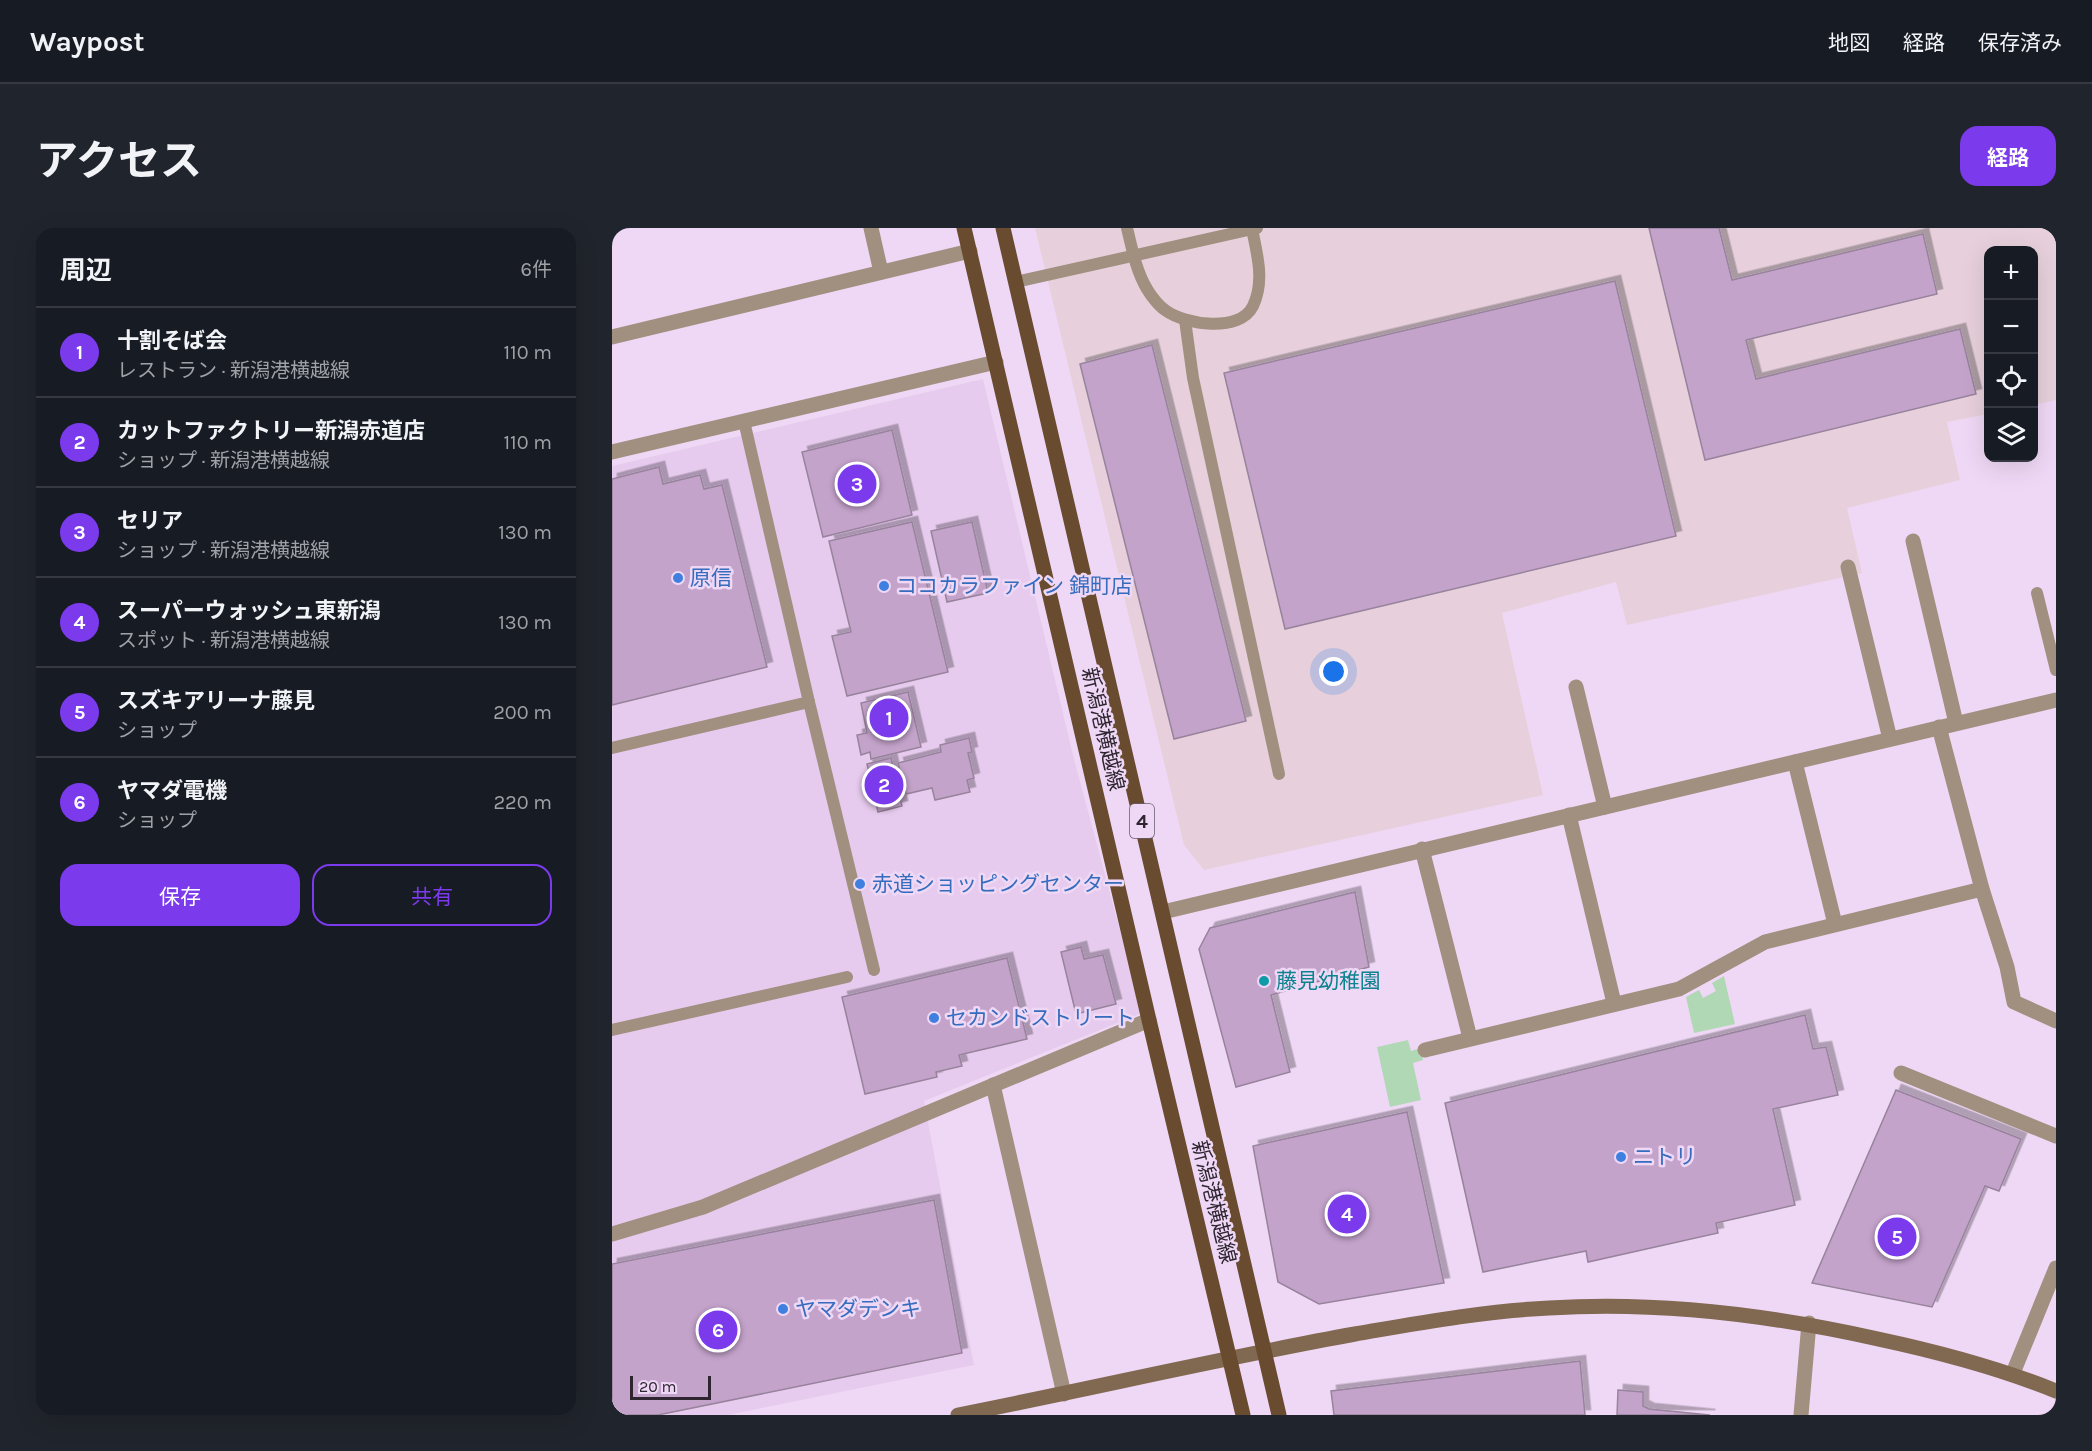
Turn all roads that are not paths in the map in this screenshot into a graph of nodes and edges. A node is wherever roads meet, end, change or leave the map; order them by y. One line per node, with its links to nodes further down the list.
1 (871, 228): 8 (street)
2 (964, 228): 6 (main road, 新潟港横越線 / 4)
3 (1003, 228): 9 (main road, 新潟港横越線 / 4)
4 (1127, 228): 7 (lane)
5 (1255, 229): 7 (lane); 10 (lane)
6 (970, 251): 8 (street); 12 (main road, 新潟港横越線 / 4)
7 (1134, 256): 9 (lane); 10 (lane)
8 (881, 272): 11 (street)
9 (1016, 282): 32 (main road, 新潟港横越線 / 4)
10 (1185, 320): 27 (lane)
11 (612, 337)
12 (996, 362): 13 (street); 37 (main road, 新潟港横越線 / 4)
13 (744, 421): 14 (street); 21 (lane)
14 (612, 452)
15 (1912, 541): 22 (street)
16 (1848, 567): 24 (street)
17 (2037, 593): 18 (lane)
18 (2056, 670)
19 (1576, 687): 28 (street)
20 (2056, 699): 22 (street)
21 (809, 702): 25 (lane); 34 (lane)
22 (1956, 723): 23 (street)
23 (1939, 727): 24 (street); 31 (street)
24 (1890, 739): 26 (street)
25 (612, 748)
26 (1795, 762): 28 (street); 33 (street)
27 (1279, 774)
28 (1605, 807): 29 (street)
29 (1569, 815): 30 (street); 36 (street)
30 (1422, 849): 32 (street); 40 (street)
31 (1982, 889): 33 (street); 38 (street)
32 (1163, 912): 48 (main road, 新潟港横越線 / 4)
33 (1835, 924): 36 (street)
34 (874, 970)
35 (847, 977): 39 (lane)
36 (1614, 1003): 40 (street)
37 (1149, 1020): 43 (street); 49 (main road, 新潟港横越線 / 4)
38 (2056, 1021)
39 (612, 1030)
40 (1470, 1038): 41 (street)
41 (1425, 1050)
42 (1901, 1073): 44 (street)
43 (993, 1085): 45 (street); 52 (street)
44 (2056, 1136)
45 (612, 1234)
46 (2056, 1268): 50 (street)
47 (1809, 1323): 48 (street); 50 (street); 56 (street)
48 (1265, 1350): 49 (street); 55 (main road, 新潟港横越線 / 4)
49 (1230, 1358): 52 (street); 54 (main road, 新潟港横越線 / 4)
50 (2013, 1373): 51 (street)
51 (2056, 1391)
52 (1064, 1394): 53 (street)
53 (958, 1415)
54 (1244, 1415)
55 (1279, 1415)
56 (1801, 1415)

